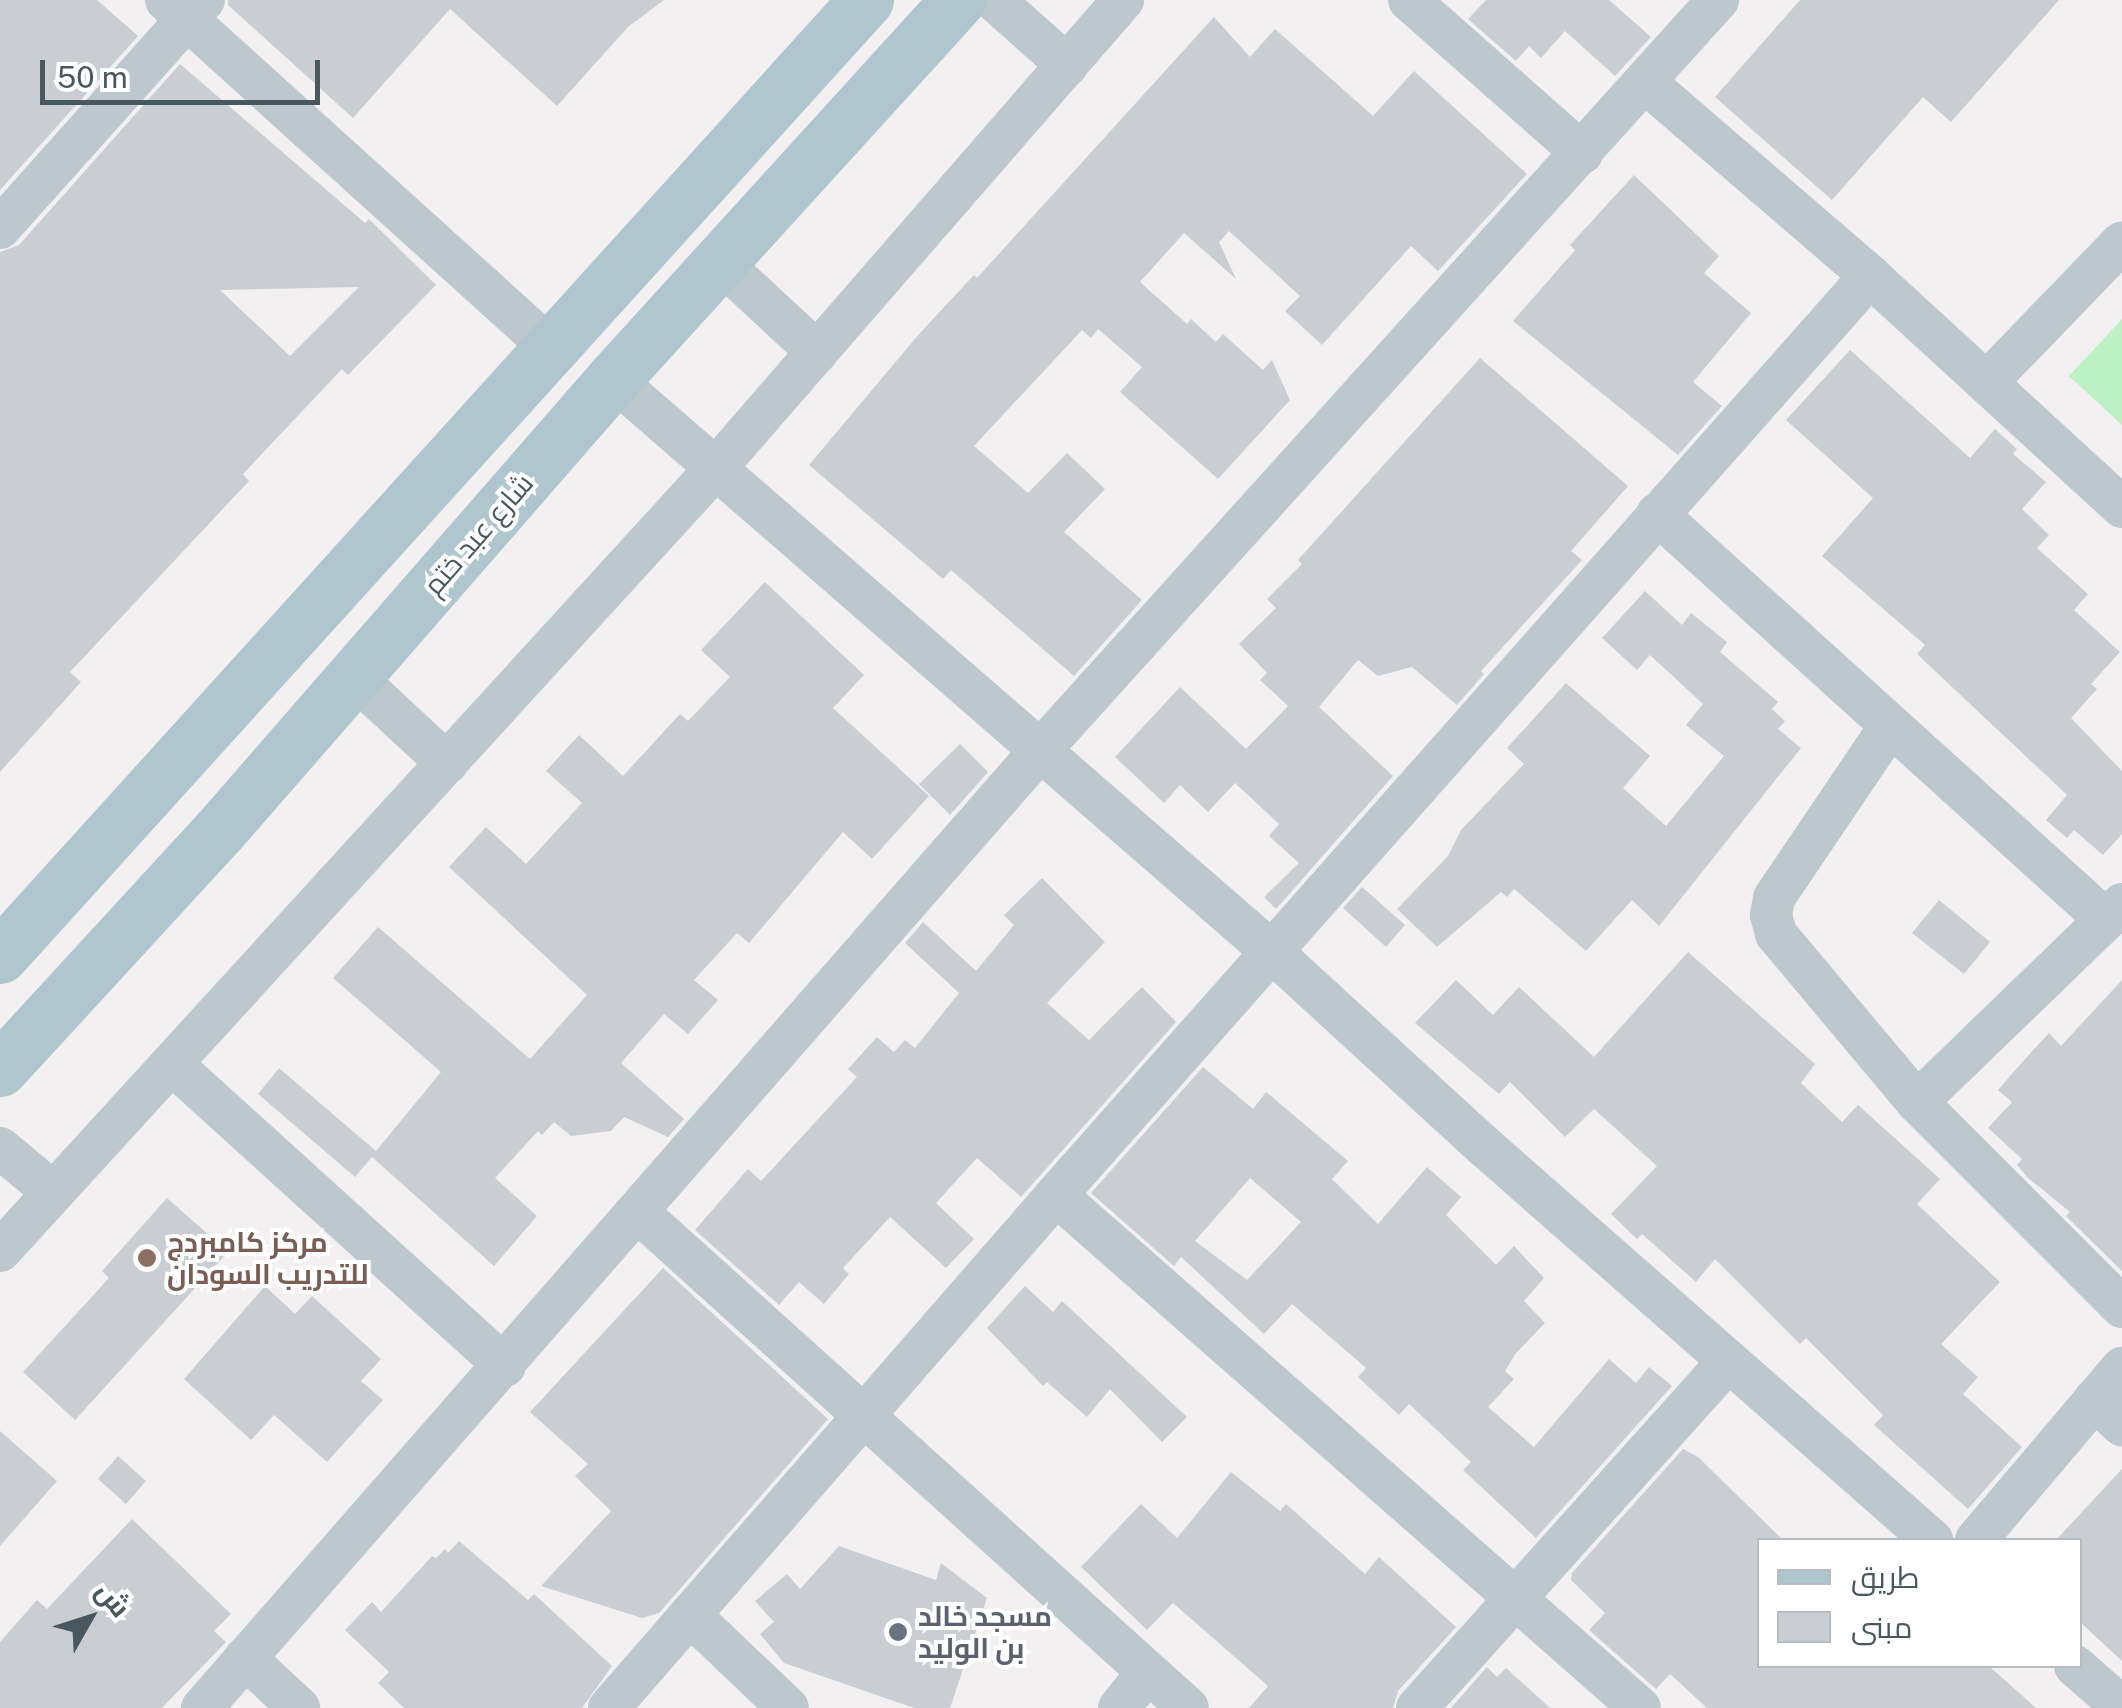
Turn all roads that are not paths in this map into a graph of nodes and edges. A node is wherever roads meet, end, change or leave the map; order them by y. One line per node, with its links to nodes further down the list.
1 (866, 0): 15 (main road)
2 (958, 0): 13 (main road, شارع عبد ختم)
3 (994, 0): 8 (street)
4 (1124, 0): 8 (street)
5 (1408, 0): 10 (street)
6 (1718, 0): 9 (street)
7 (186, 6): 11 (street); 15 (street)
8 (1067, 66): 16 (street)
9 (1646, 83): 10 (street); 14 (street)
10 (1582, 153): 25 (street)
11 (0, 228)
12 (2122, 242): 18 (street)
13 (719, 261): 16 (street); 17 (main road, شارع عبد ختم)
14 (1870, 276): 18 (street); 21 (street)
15 (552, 350): 24 (main road)
16 (817, 352): 19 (street)
17 (613, 379): 19 (street); 22 (main road, شارع عبد ختم)
18 (1987, 382): 20 (street)
19 (715, 469): 25 (street); 26 (street)
20 (2122, 507)
21 (1657, 514): 23 (street); 31 (street)
22 (354, 676): 26 (street); 27 (main road, شارع عبد ختم)
23 (1890, 726): 30 (street); 35 (street)
24 (201, 733): 27 (main road); 28 (main road)
25 (1038, 753): 31 (street); 39 (street)
26 (447, 763): 33 (street)
27 (256, 789): 29 (main road, شارع عبد ختم)
28 (87, 860): 29 (main road); 32 (main road)
29 (144, 911): 34 (main road, شارع عبد ختم)
30 (2114, 912): 35 (street)
31 (1271, 952): 38 (street); 42 (street)
32 (0, 956)
33 (173, 1065): 37 (street); 43 (street)
34 (0, 1069)
35 (1917, 1102): 41 (street)
36 (0, 1148): 37 (street)
37 (52, 1192): 40 (street)
38 (1056, 1195): 46 (street); 49 (street)
39 (639, 1213): 43 (street); 46 (street)
40 (0, 1251)
41 (2122, 1307)
42 (1728, 1361): 47 (street); 49 (street)
43 (505, 1366): 51 (street)
44 (2122, 1368): 45 (street)
45 (2108, 1413): 48 (street)
46 (865, 1414): 50 (street); 53 (street)
47 (1930, 1538)
48 (1978, 1538)
49 (1516, 1600): 61 (street); 62 (street)
50 (690, 1615): 57 (street); 58 (street)
51 (245, 1658): 55 (street); 56 (street)
52 (2077, 1668): 54 (street)
53 (1147, 1674): 59 (street); 60 (street)
54 (2122, 1707)
55 (202, 1708)
56 (299, 1708)
57 (609, 1708)
58 (788, 1708)
59 (1120, 1708)
60 (1188, 1708)
61 (1418, 1708)
62 (1640, 1708)

